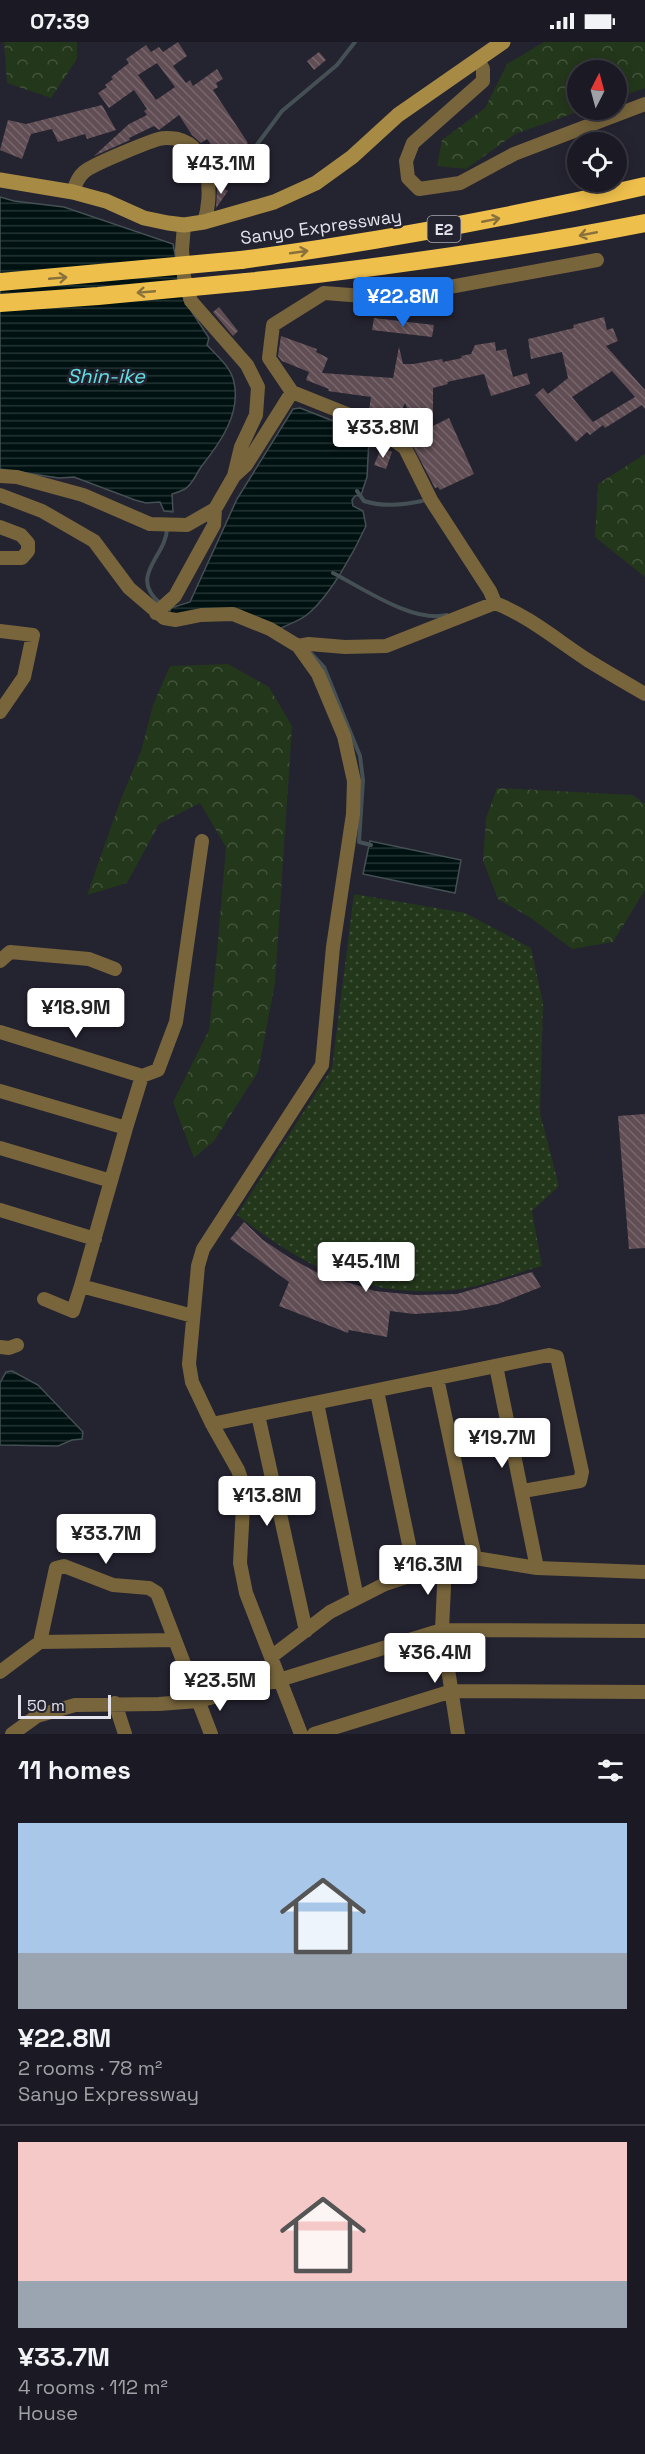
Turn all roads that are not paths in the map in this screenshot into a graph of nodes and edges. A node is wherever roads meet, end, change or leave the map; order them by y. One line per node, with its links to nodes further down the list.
1 (503, 42): 2 (street)
2 (478, 60): 3 (street); 7 (street)
3 (645, 104)
4 (0, 180): 6 (street)
5 (645, 186): 11 (highway, Sanyo Expressway / E2, one-way to 5, bridge)
6 (73, 192): 7 (street); 9 (street)
7 (204, 222): 9 (street)
8 (645, 224): 12 (highway, E2, one-way to 12, bridge)
9 (184, 225): 15 (street)
10 (597, 260): 13 (street)
11 (0, 282)
12 (0, 303)
13 (292, 392): 15 (street); 20 (street)
14 (0, 476): 17 (street)
15 (234, 476): 17 (street)
16 (0, 495): 21 (street)
17 (215, 509): 21 (street)
18 (0, 527): 19 (street)
19 (0, 558)
20 (495, 603): 23 (street); 24 (street)
21 (161, 608): 23 (street)
22 (0, 631): 25 (street)
23 (298, 646): 39 (street)
24 (645, 694)
25 (0, 712)
26 (202, 841): 30 (street)
27 (0, 961): 28 (street)
28 (115, 969)
29 (0, 1032): 30 (street)
30 (142, 1076): 32 (street)
31 (0, 1091): 32 (street)
32 (126, 1128): 34 (street)
33 (0, 1148): 34 (street)
34 (111, 1181): 36 (street)
35 (0, 1210): 36 (street)
36 (95, 1239): 37 (street)
37 (81, 1286): 38 (street); 39 (street)
38 (44, 1299)
39 (193, 1316): 47 (street)
40 (17, 1345): 41 (street)
41 (0, 1347)
42 (496, 1366): 43 (street); 48 (street); 48 (street)
43 (437, 1378): 44 (street); 49 (street)
44 (377, 1391): 45 (street); 53 (street)
45 (317, 1403): 46 (street); 54 (street)
46 (258, 1415): 47 (street); 56 (street)
47 (212, 1424): 60 (street)
48 (523, 1491): 51 (street)
49 (475, 1558): 50 (street); 51 (street)
50 (445, 1564): 53 (street); 55 (street)
51 (537, 1568): 52 (street)
52 (645, 1572)
53 (416, 1573): 54 (street)
54 (357, 1598): 56 (street)
55 (442, 1630): 57 (street); 62 (street); 63 (street)
56 (306, 1631): 60 (street)
57 (645, 1631)
58 (175, 1640): 59 (street); 59 (street); 65 (street)
59 (40, 1642): 61 (street)
60 (271, 1657): 62 (street)
61 (0, 1672)
62 (279, 1680): 65 (street); 72 (street)
63 (452, 1690): 64 (street); 73 (street); 74 (street)
64 (645, 1692)
65 (198, 1701): 66 (street); 71 (street)
66 (115, 1703): 69 (street); 70 (street)
67 (0, 1725): 68 (street)
68 (7, 1734)
69 (12, 1734)
70 (125, 1734)
71 (211, 1734)
72 (301, 1734)
73 (314, 1734)
74 (458, 1734)

